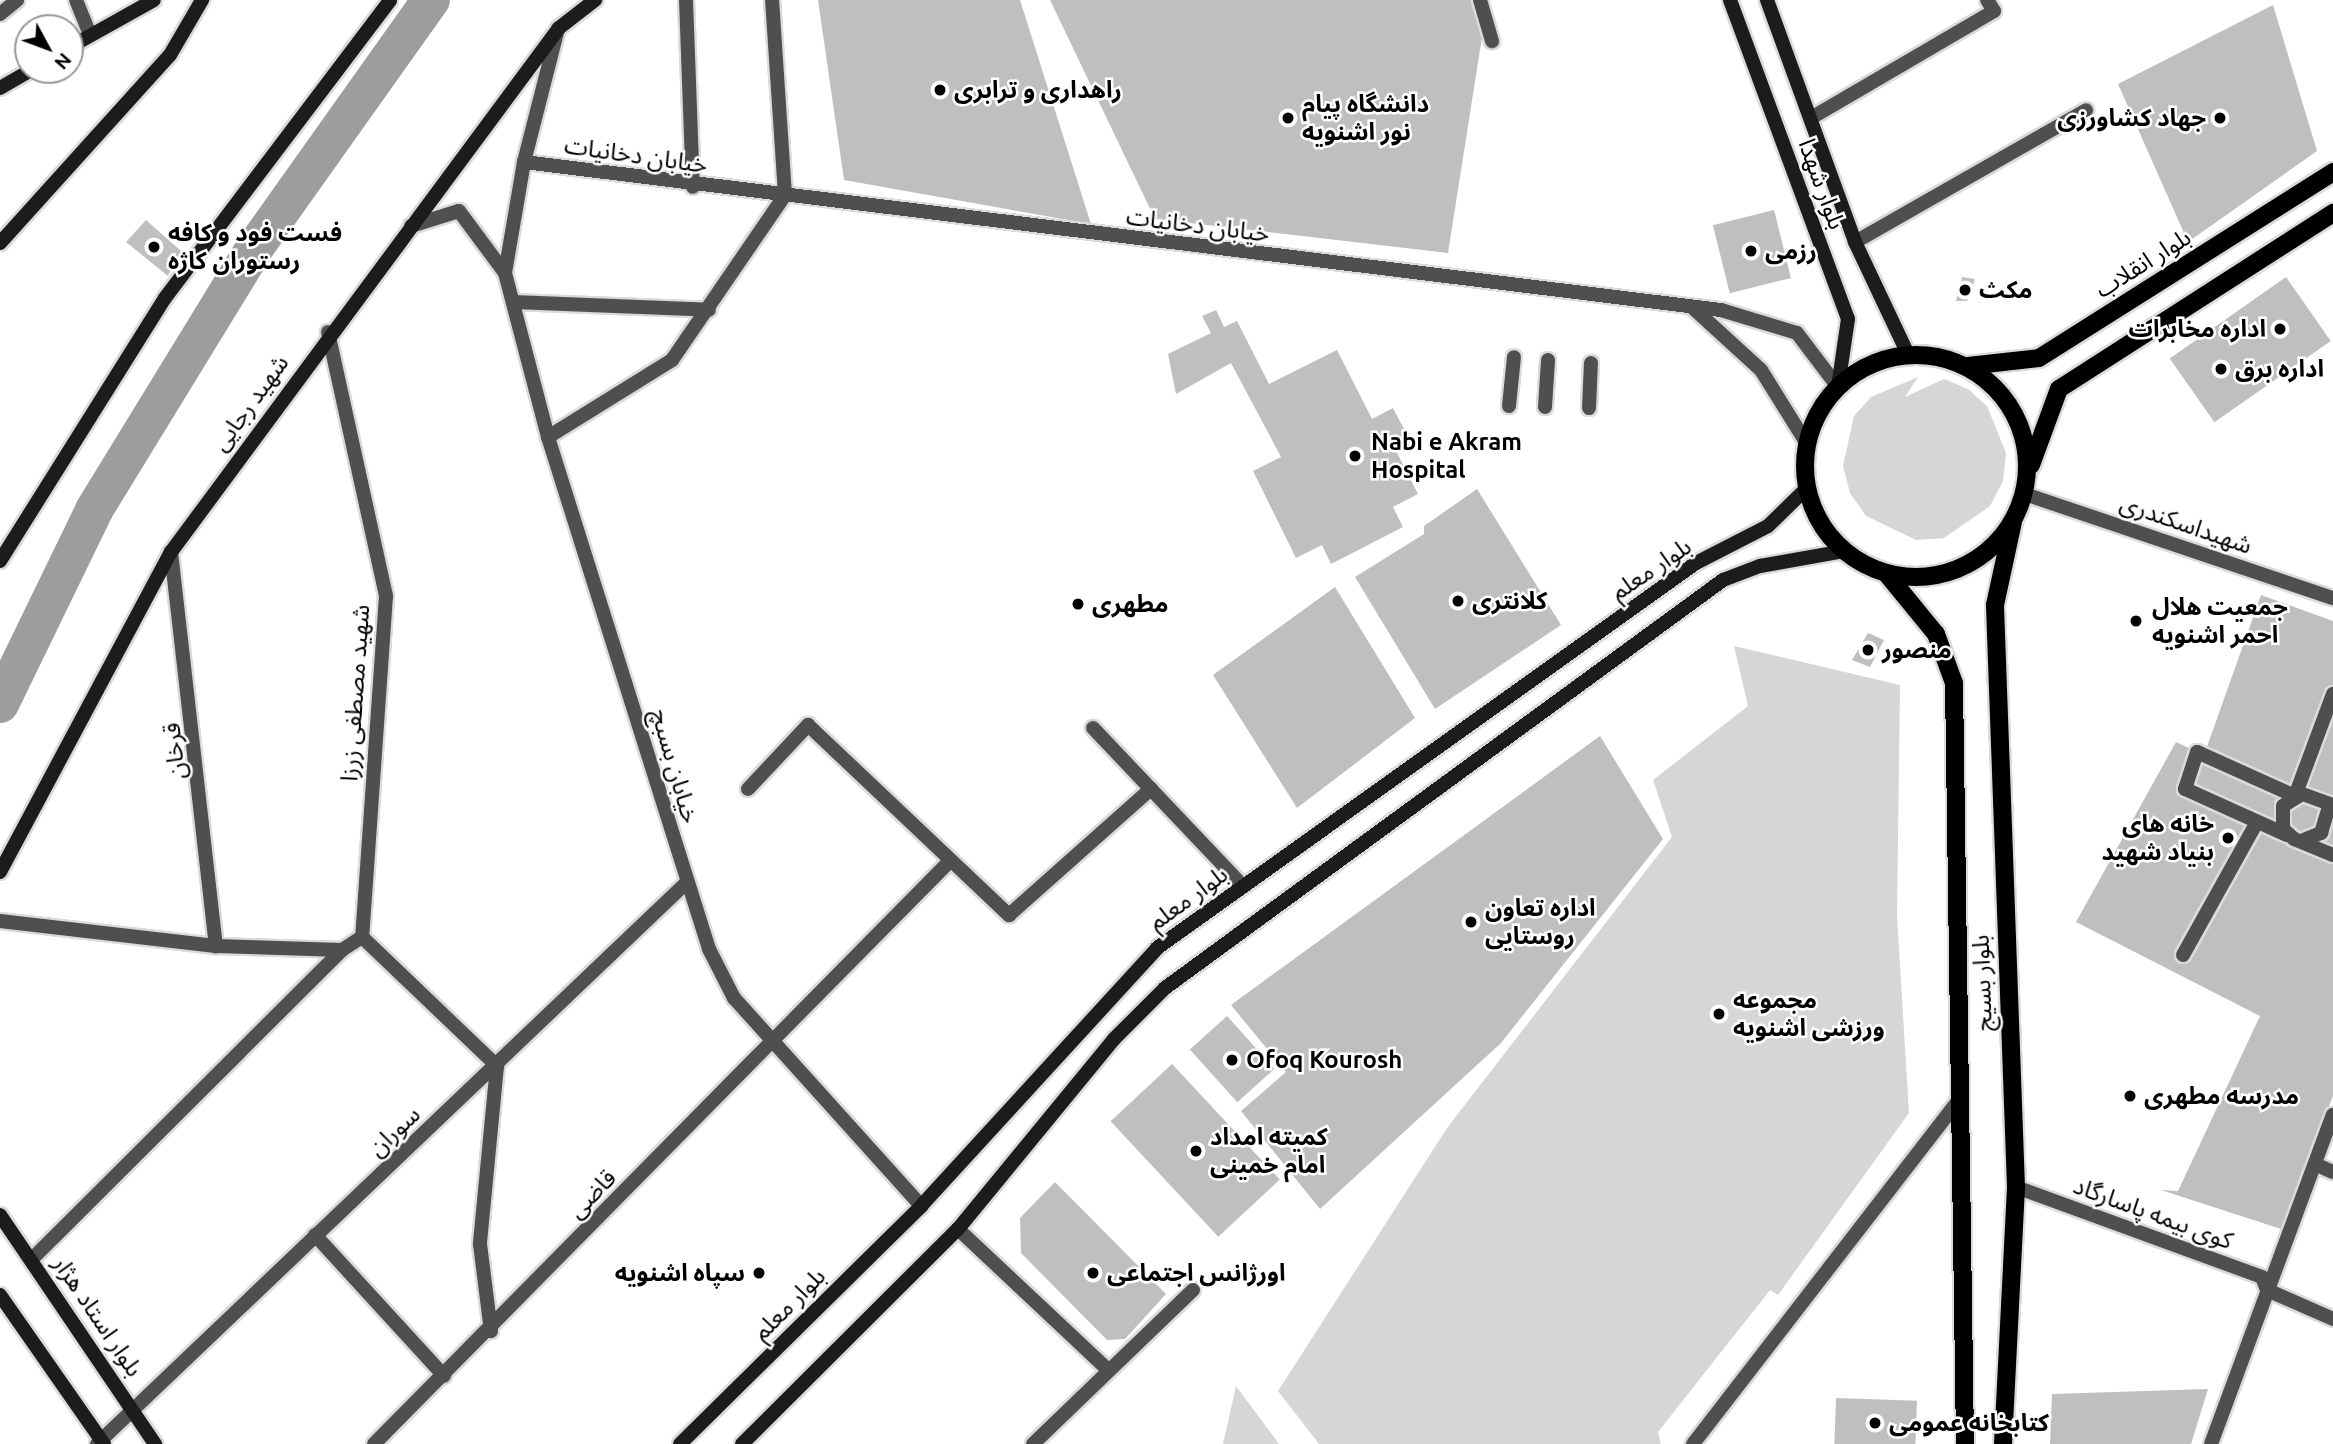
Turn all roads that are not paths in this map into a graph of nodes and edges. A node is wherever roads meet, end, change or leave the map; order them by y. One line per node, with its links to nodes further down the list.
1 (17, 0): 13 (street)
2 (76, 0): 15 (street)
3 (154, 0): 15 (main road)
4 (202, 0): 27 (main road)
5 (390, 0): 50 (main road)
6 (595, 0): 14 (main road, شهید رجایی)
7 (686, 0): 22 (street)
8 (772, 0): 23 (street)
9 (1479, 0): 17 (street)
10 (1730, 0): 38 (main road, بلوار شهدا)
11 (1766, 0): 19 (main road, بلوار شهدا)
12 (1987, 0): 19 (street)
13 (0, 14)
14 (559, 28): 20 (street); 25 (main road, شهید رجایی)
15 (90, 35): 16 (main road)
16 (84, 39)
17 (1492, 41)
18 (2086, 110): 26 (street)
19 (1811, 118): 26 (main road, بلوار شهدا)
20 (524, 162): 22 (street, خیابان دخانیات); 28 (street)
21 (2333, 172): 37 (main road, بلوار انقلاب)
22 (694, 187): 23 (street, خیابان دخانیات)
23 (785, 195): 30 (street, خیابان دخانیات); 31 (street)
24 (2333, 213): 44 (main road)
25 (411, 226): 28 (street); 32 (main road, شهید رجایی)
26 (1855, 242): 33 (main road, بلوار شهدا)
27 (0, 243)
28 (505, 273): 29 (street, خیابان بسبچ)
29 (514, 302): 31 (street); 42 (street, خیابان بسبچ)
30 (1691, 307): 38 (street, خیابان دخانیات); 43 (street)
31 (709, 310): 42 (street)
32 (328, 332): 49 (main road, شهید رجایی); 67 (street, شهید مصطفی زرزا)
33 (1908, 354): 37 (main road); 38 (main road)
34 (1514, 357): 39 (street)
35 (1548, 360): 40 (street)
36 (1591, 363): 41 (street)
37 (1968, 366): 44 (main road)
38 (1838, 387): 43 (main road)
39 (1509, 406)
40 (1545, 407)
41 (1589, 408)
42 (548, 438): 64 (street, خیابان بسبچ)
43 (1807, 444): 45 (main road)
44 (2028, 472): 46 (main road)
45 (1807, 488): 48 (main road); 65 (main road, بلوار معلم)
46 (2025, 494): 47 (main road); 52 (street, شهیداسکندری)
47 (2013, 522): 51 (main road); 77 (main road, بلوار بسیج)
48 (1844, 551): 51 (main road); 80 (main road, بلوار معلم)
49 (172, 552): 63 (main road, شهید رجایی); 68 (street, قرخان)
50 (0, 561)
51 (1886, 573): 73 (main road, بلوار بسیج)
52 (2333, 597)
53 (2333, 694): 57 (street)
54 (1093, 728): 56 (street)
55 (748, 789): 62 (street)
56 (1151, 789): 62 (street); 65 (street)
57 (2295, 796): 58 (street); 59 (street); 60 (street)
58 (2332, 802): 60 (street)
59 (2257, 822): 60 (street); 70 (street)
60 (2294, 838): 61 (street)
61 (2333, 855)
62 (948, 863): 71 (street, قاضی)
63 (0, 872)
64 (685, 884): 71 (street, خیابان بسبچ); 72 (street, سوران)
65 (1243, 886): 78 (main road, بلوار معلم)
66 (0, 921): 68 (street)
67 (362, 937): 69 (street); 72 (street)
68 (216, 946): 69 (street)
69 (342, 950): 82 (street)
70 (2183, 955)
71 (770, 1041): 78 (street, خیابان بسبچ); 87 (street, قاضی)
72 (497, 1066): 81 (street, سوران); 87 (street)
73 (1957, 1102): 98 (street); 99 (main road, بلوار بسیج)
74 (2332, 1117): 75 (street)
75 (2317, 1166): 76 (street); 84 (street)
76 (2333, 1172)
77 (2015, 1187): 84 (street, کوی بیمه پاسارگاد); 100 (main road, بلوار بسیج)
78 (921, 1206): 95 (main road, بلوار معلم)
79 (0, 1215): 82 (main road, بلوار استاد هژار)
80 (958, 1229): 88 (street); 96 (main road, بلوار معلم)
81 (315, 1236): 89 (street); 90 (street, سوران)
82 (32, 1259): 90 (main road, بلوار استاد هژار)
83 (1193, 1290): 88 (street)
84 (2267, 1290): 86 (street, کوی بیمه پاسارگاد); 91 (street)
85 (0, 1295): 92 (main road)
86 (2333, 1319)
87 (491, 1331): 89 (street, قاضی)
88 (1107, 1369): 97 (street)
89 (444, 1376): 94 (street, قاضی)
90 (130, 1405): 92 (street, سوران); 93 (main road, بلوار استاد هژار)
91 (2212, 1441): 101 (street)
92 (100, 1443)
93 (155, 1444)
94 (374, 1444)
95 (680, 1444)
96 (742, 1444)
97 (1032, 1444)
98 (1693, 1444)
99 (1965, 1444)
100 (2003, 1444)
101 (2228, 1444)

